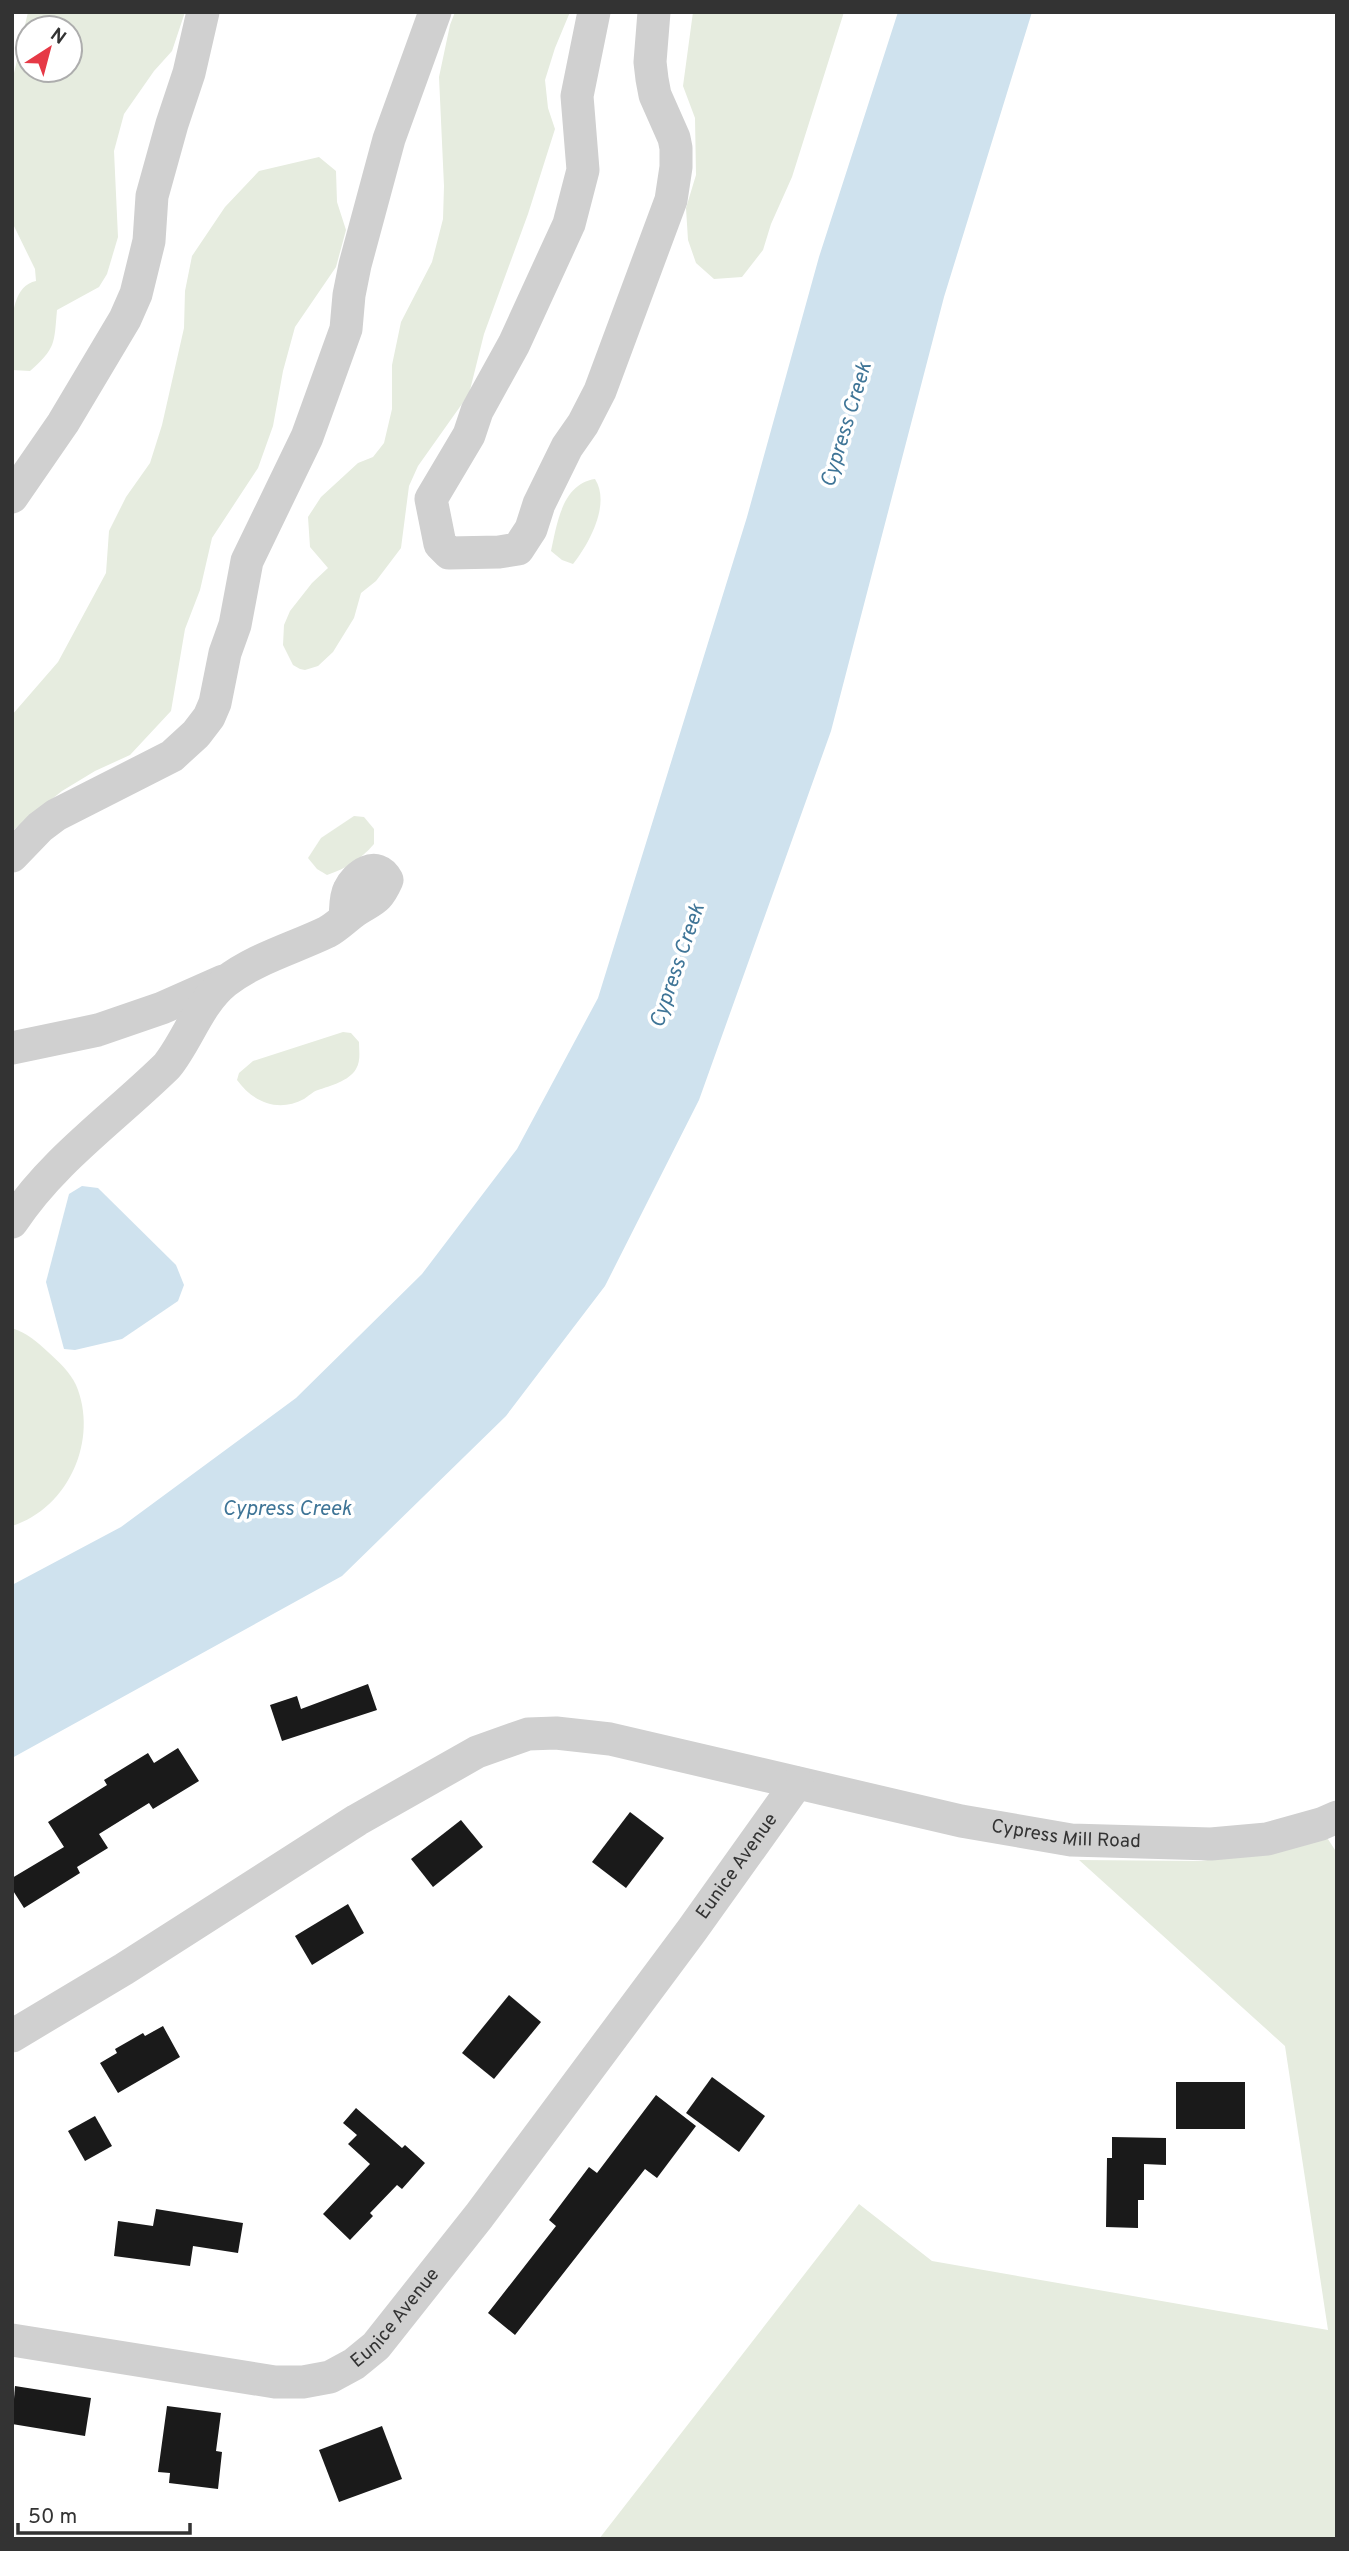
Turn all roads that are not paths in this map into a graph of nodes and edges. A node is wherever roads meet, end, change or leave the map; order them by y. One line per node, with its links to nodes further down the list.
1 (203, 12): 5 (street)
2 (435, 12): 6 (street)
3 (594, 12): 4 (street)
4 (654, 12)
5 (12, 497)
6 (12, 856)
7 (345, 918): 8 (street)
8 (232, 977): 9 (street); 10 (street)
9 (12, 1048)
10 (12, 1222)
11 (797, 1783): 12 (street, Cypress Mill Road); 13 (street); 14 (street, Eunice Avenue)
12 (1337, 1817)
13 (12, 2036)
14 (12, 2340)

